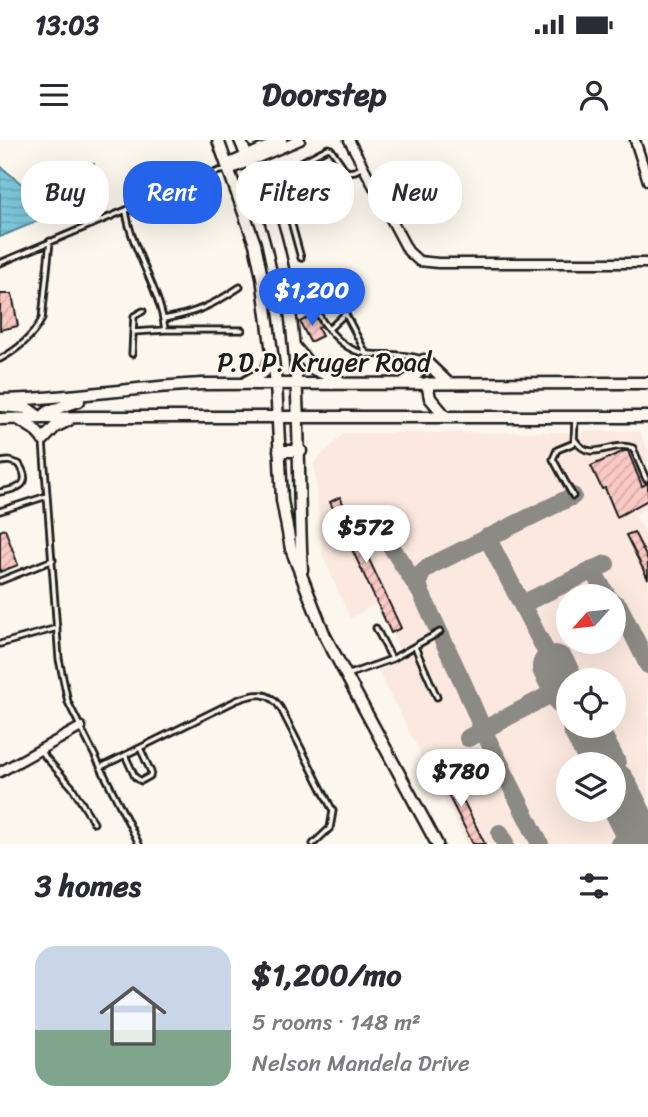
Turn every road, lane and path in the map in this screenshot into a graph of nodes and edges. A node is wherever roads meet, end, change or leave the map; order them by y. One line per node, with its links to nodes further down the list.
1 (218, 140): 9 (street)
2 (240, 140): 7 (street)
3 (282, 140): 7 (street)
4 (300, 140): 7 (street)
5 (349, 140): 8 (street)
6 (635, 140): 11 (street)
7 (247, 158): 9 (street); 18 (street)
8 (363, 167): 15 (lane); 17 (street)
9 (225, 168): 10 (lane); 20 (street)
10 (222, 169)
11 (648, 180)
12 (123, 212): 14 (lane)
13 (128, 224): 26 (lane)
14 (50, 241): 16 (lane); 35 (lane)
15 (301, 258)
16 (0, 262)
17 (648, 263)
18 (284, 275): 19 (lane); 20 (lane); 31 (street)
19 (301, 278): 22 (lane); 23 (lane)
20 (262, 279): 34 (street)
21 (240, 287): 26 (lane)
22 (334, 292): 23 (lane); 25 (lane)
23 (315, 305): 27 (lane)
24 (143, 311): 30 (lane)
25 (346, 313): 27 (lane); 33 (lane)
26 (164, 319): 28 (lane)
27 (329, 329): 33 (lane)
28 (165, 330): 29 (lane); 30 (lane)
29 (242, 330)
30 (133, 332): 32 (lane)
31 (293, 344): 39 (street); 44 (street)
32 (132, 354)
33 (367, 355): 36 (lane)
34 (273, 357): 37 (street); 38 (street)
35 (0, 359)
36 (424, 362): 40 (street); 41 (lane); 42 (street)
37 (242, 383): 38 (street, P.D.P. Kruger Road); 45 (street, P.D.P. Kruger Road)
38 (276, 383): 44 (street, P.D.P. Kruger Road); 57 (street)
39 (345, 383): 40 (street, P.D.P. Kruger Road); 44 (street, P.D.P. Kruger Road)
40 (403, 383): 41 (street, P.D.P. Kruger Road)
41 (427, 383): 42 (street, P.D.P. Kruger Road); 49 (street)
42 (447, 383): 43 (street, P.D.P. Kruger Road)
43 (648, 383)
44 (295, 384): 54 (street)
45 (95, 394): 46 (street, P.D.P. Kruger Road); 53 (street)
46 (0, 400)
47 (0, 406): 53 (street)
48 (76, 417): 53 (street); 57 (street); 59 (street)
49 (446, 417): 50 (street); 55 (street)
50 (575, 417): 51 (street); 60 (lane)
51 (648, 417)
52 (17, 418): 53 (street); 56 (street); 59 (street)
53 (41, 418): 59 (lane)
54 (299, 418): 55 (street); 57 (street); 58 (street)
55 (323, 418): 58 (street)
56 (0, 419)
57 (278, 419): 61 (street)
58 (300, 433): 62 (street)
59 (42, 439): 66 (lane)
60 (575, 440): 64 (lane); 67 (lane)
61 (279, 451): 62 (street); 70 (street)
62 (300, 451): 70 (street)
63 (0, 462): 65 (lane)
64 (646, 479)
65 (0, 492)
66 (47, 496): 68 (lane); 69 (lane)
67 (573, 496)
68 (0, 511)
69 (53, 560): 71 (lane); 72 (lane)
70 (303, 578): 78 (street)
71 (0, 581)
72 (57, 628): 75 (lane); 80 (lane)
73 (376, 628): 77 (lane)
74 (440, 632): 76 (lane)
75 (0, 645)
76 (415, 646): 77 (lane); 79 (lane)
77 (392, 659): 78 (lane)
78 (346, 676): 89 (street)
79 (437, 697)
80 (80, 727): 82 (street); 84 (lane)
81 (141, 748): 83 (lane); 83 (lane); 88 (lane)
82 (38, 750): 85 (street); 86 (lane)
83 (125, 755): 84 (lane)
84 (101, 767): 87 (lane)
85 (0, 772)
86 (94, 822)
87 (139, 844)
88 (313, 844)
89 (437, 844)

